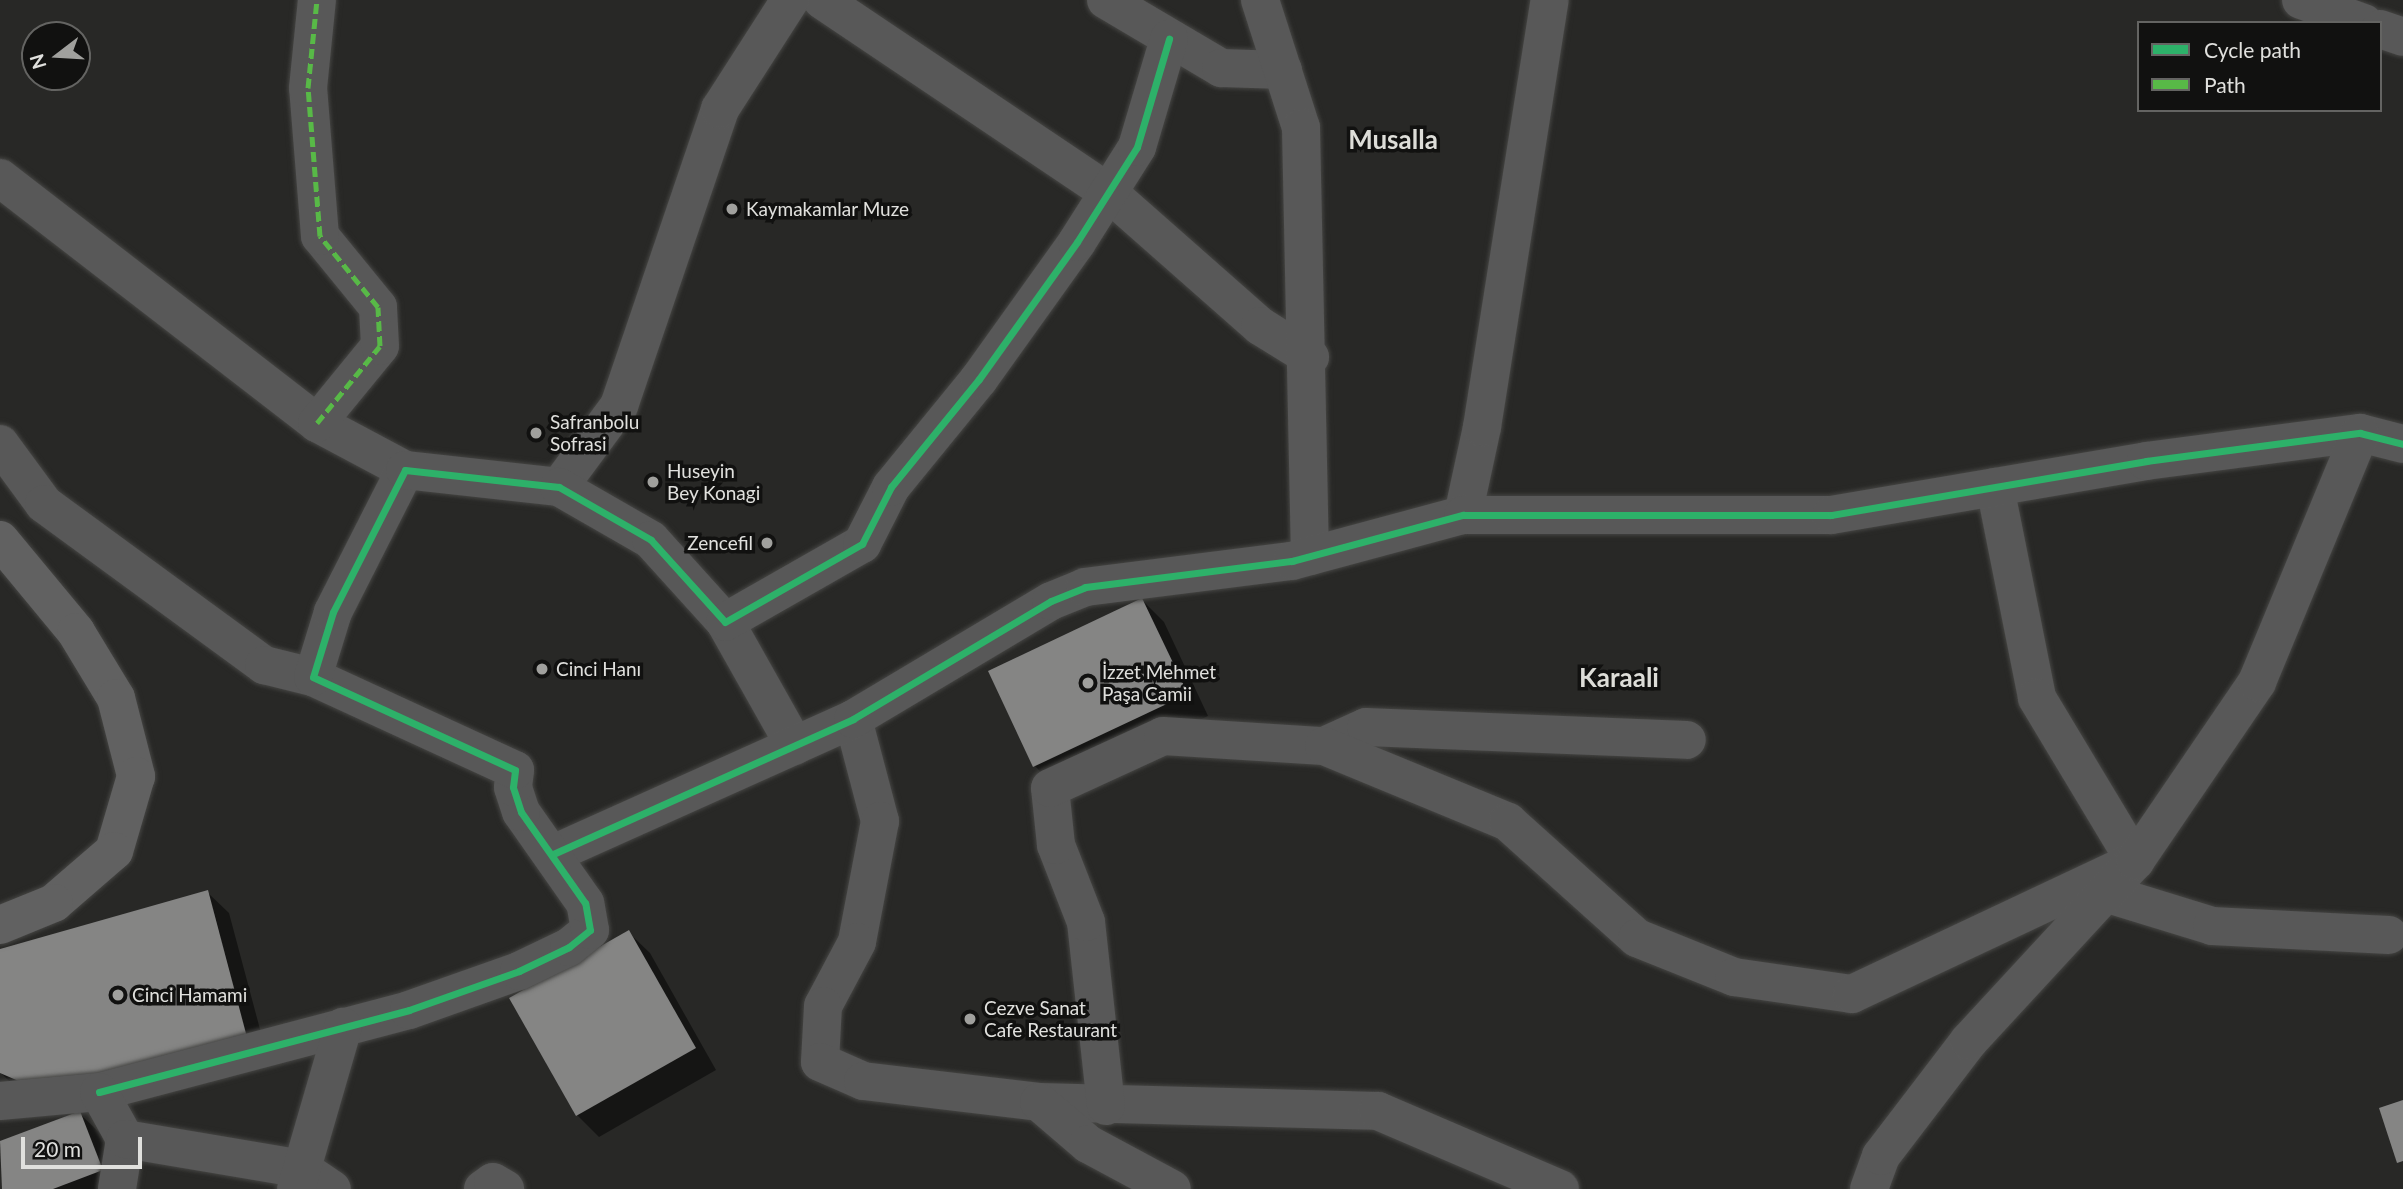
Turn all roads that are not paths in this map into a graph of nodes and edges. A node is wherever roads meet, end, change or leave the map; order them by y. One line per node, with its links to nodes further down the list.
1 (317, 0): 16 (street)
2 (790, 0): 21 (street)
3 (822, 0): 14 (street)
4 (1106, 0): 11 (street)
5 (1260, 0): 12 (street)
6 (1550, 0): 23 (street)
7 (2301, 0): 8 (street)
8 (2359, 21)
9 (2382, 30): 10 (street)
10 (2403, 37)
11 (1169, 39): 12 (street); 14 (street)
12 (1283, 70): 15 (street)
13 (0, 178): 16 (street)
14 (1108, 192): 15 (street); 26 (street)
15 (1310, 356): 25 (street)
16 (317, 423): 20 (street)
17 (2360, 433): 19 (street); 22 (street); 33 (street)
18 (0, 444): 27 (street)
19 (2403, 444)
20 (405, 470): 21 (street); 27 (street)
21 (559, 487): 26 (street)
22 (1994, 487): 23 (street); 33 (street)
23 (1463, 515): 25 (street)
24 (0, 541): 35 (main road)
25 (1310, 556): 28 (street)
26 (725, 622): 30 (street)
27 (313, 677): 32 (street)
28 (853, 719): 30 (street); 40 (street)
29 (1687, 740): 31 (street)
30 (795, 746): 32 (street)
31 (1324, 746): 33 (street); 41 (street)
32 (552, 854): 37 (street)
33 (2135, 861): 34 (street)
34 (2105, 893): 36 (street); 49 (street)
35 (0, 925)
36 (2389, 935)
37 (343, 1027): 38 (street); 43 (street)
38 (99, 1092): 39 (street); 42 (street)
39 (0, 1101)
40 (1039, 1102): 41 (street); 47 (street)
41 (1106, 1105): 48 (street)
42 (125, 1139): 43 (street); 44 (street)
43 (310, 1182)
44 (117, 1189)
45 (483, 1189): 46 (street)
46 (505, 1189)
47 (1172, 1189)
48 (1560, 1189)
49 (1869, 1189)

